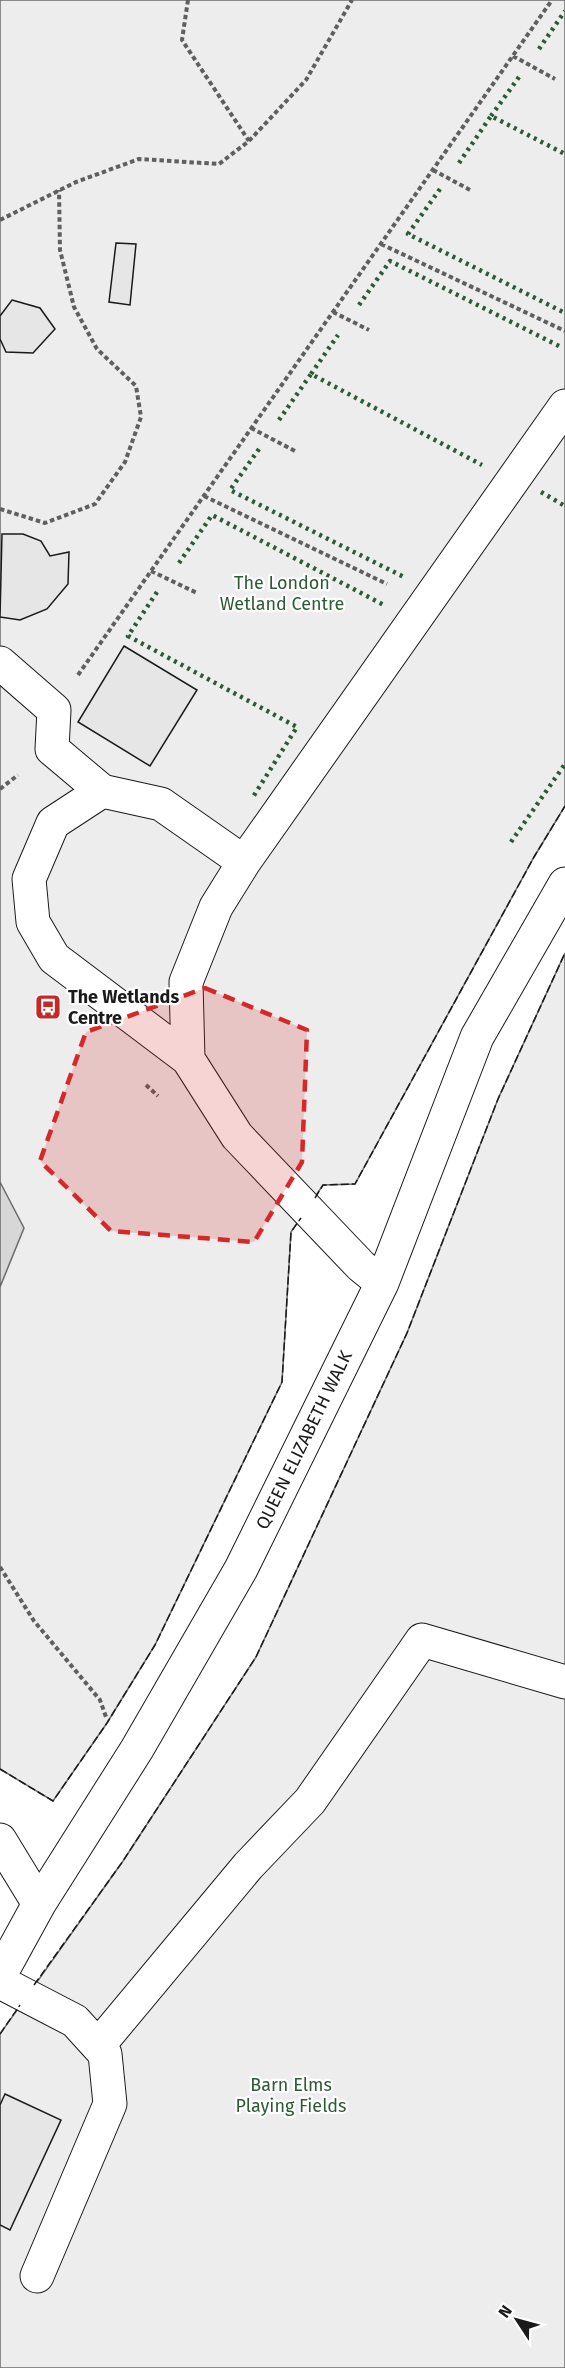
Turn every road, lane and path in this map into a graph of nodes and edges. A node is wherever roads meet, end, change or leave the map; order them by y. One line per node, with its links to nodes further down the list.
1 (188, 0): 6 (path)
2 (352, 0): 6 (path)
3 (552, 0): 4 (path)
4 (513, 56): 5 (path); 7 (path)
5 (555, 79)
6 (249, 141): 8 (path)
7 (433, 170): 9 (path); 11 (path)
8 (59, 190): 10 (path); 19 (path)
9 (472, 191)
10 (0, 220)
11 (381, 244): 12 (path); 14 (path)
12 (333, 312): 13 (path); 16 (path)
13 (369, 330)
14 (565, 331)
15 (565, 406): 22 (street)
16 (251, 428): 17 (path); 18 (path)
17 (295, 451)
18 (204, 496): 20 (path); 22 (path)
19 (0, 508)
20 (151, 571): 21 (path); 24 (path)
21 (197, 592)
22 (424, 606): 26 (street)
23 (0, 663): 24 (street)
24 (54, 710): 25 (street)
25 (102, 791): 26 (street); 28 (street)
26 (244, 862): 28 (street)
27 (565, 884): 29 (street, QUEEN ELIZABETH WALK)
28 (188, 1059): 29 (street)
29 (382, 1283): 32 (street, QUEEN ELIZABETH WALK)
30 (0, 1567): 32 (path)
31 (565, 1682): 37 (street)
32 (137, 1749): 34 (street, QUEEN ELIZABETH WALK)
33 (0, 1840): 34 (street)
34 (39, 1904): 35 (street, QUEEN ELIZABETH WALK)
35 (0, 1975)
36 (0, 1982): 37 (street)
37 (98, 2046): 38 (street)
38 (37, 2276)

